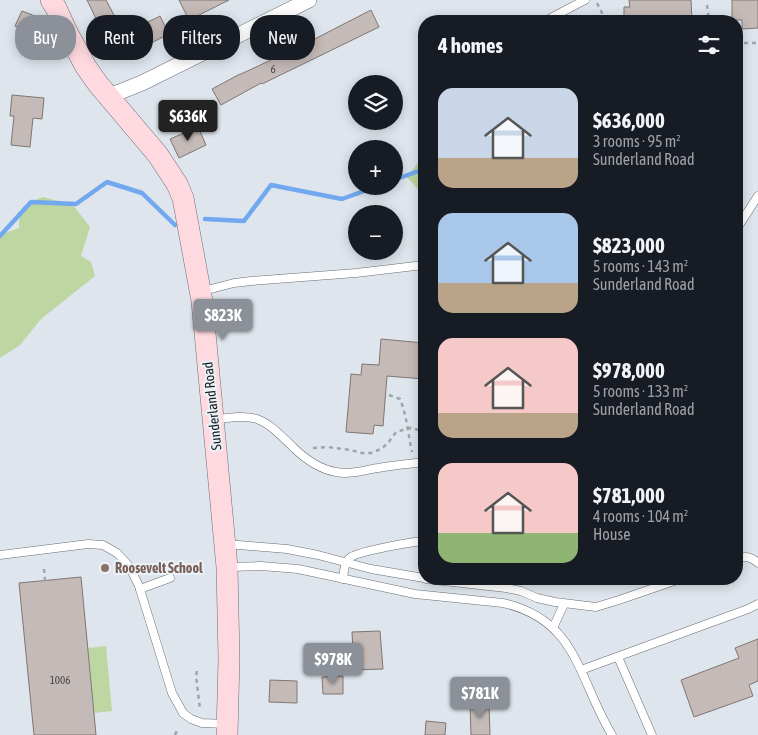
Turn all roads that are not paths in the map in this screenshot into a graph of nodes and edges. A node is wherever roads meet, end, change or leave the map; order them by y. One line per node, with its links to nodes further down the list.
1 (50, 0): 5 (street, Sunderland Road)
2 (309, 0): 5 (street)
3 (585, 0): 4 (lane)
4 (556, 15)
5 (107, 96): 9 (street, Sunderland Road)
6 (758, 196): 7 (lane)
7 (743, 219)
8 (418, 266): 9 (lane)
9 (200, 292): 10 (street, Sunderland Road)
10 (214, 420): 11 (lane); 13 (street, Sunderland Road)
11 (418, 463)
12 (418, 542): 16 (lane)
13 (225, 544): 16 (lane); 18 (street, Sunderland Road)
14 (0, 555): 24 (lane)
15 (743, 557): 17 (lane)
16 (346, 563): 20 (lane); 21 (lane)
17 (758, 563)
18 (227, 568): 21 (lane); 30 (street, Sunderland Road)
19 (170, 578): 24 (lane)
20 (418, 578)
21 (343, 579): 27 (lane)
22 (479, 585): 25 (lane)
23 (663, 585): 25 (lane)
24 (140, 589): 30 (lane)
25 (564, 604): 27 (lane)
26 (758, 604): 28 (lane)
27 (553, 628): 29 (lane)
28 (618, 657): 29 (lane); 32 (lane)
29 (582, 670): 31 (lane)
30 (227, 730)
31 (612, 735)
32 (652, 735)

